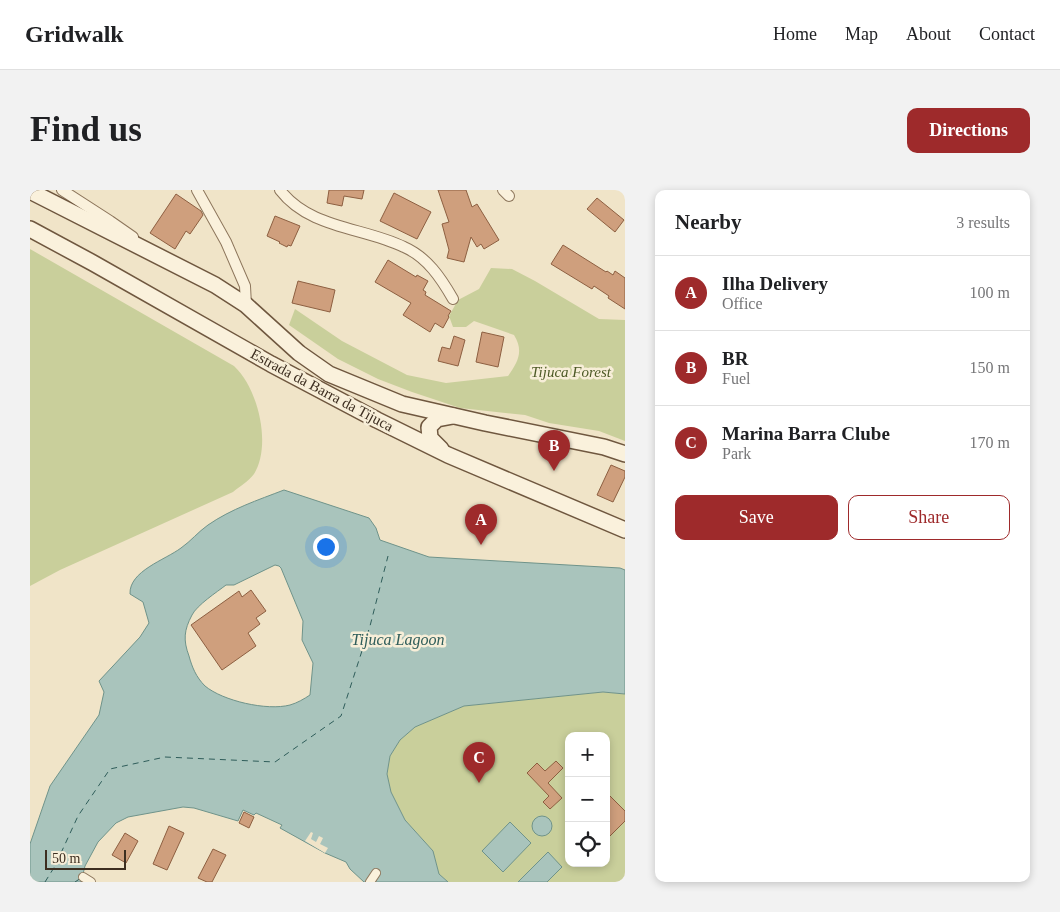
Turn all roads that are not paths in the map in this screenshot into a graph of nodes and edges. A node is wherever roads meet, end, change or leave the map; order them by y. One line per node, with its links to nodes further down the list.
1 (62, 190): 6 (street)
2 (196, 190): 8 (street)
3 (280, 190): 7 (street)
4 (30, 191): 6 (main road, Estrada da Barra da Tijuca)
5 (30, 228): 11 (main road, Estrada da Barra da Tijuca)
6 (164, 260): 8 (main road, Estrada da Barra da Tijuca)
7 (453, 299)
8 (246, 305): 9 (main road, Estrada da Barra da Tijuca)
9 (457, 416): 10 (main road, Estrada da Barra da Tijuca); 11 (main road)
10 (625, 454)
11 (448, 456): 12 (main road, Estrada da Barra da Tijuca)
12 (625, 530)
13 (376, 874): 16 (street)
14 (83, 877): 15 (street)
15 (91, 882)
16 (370, 882)

